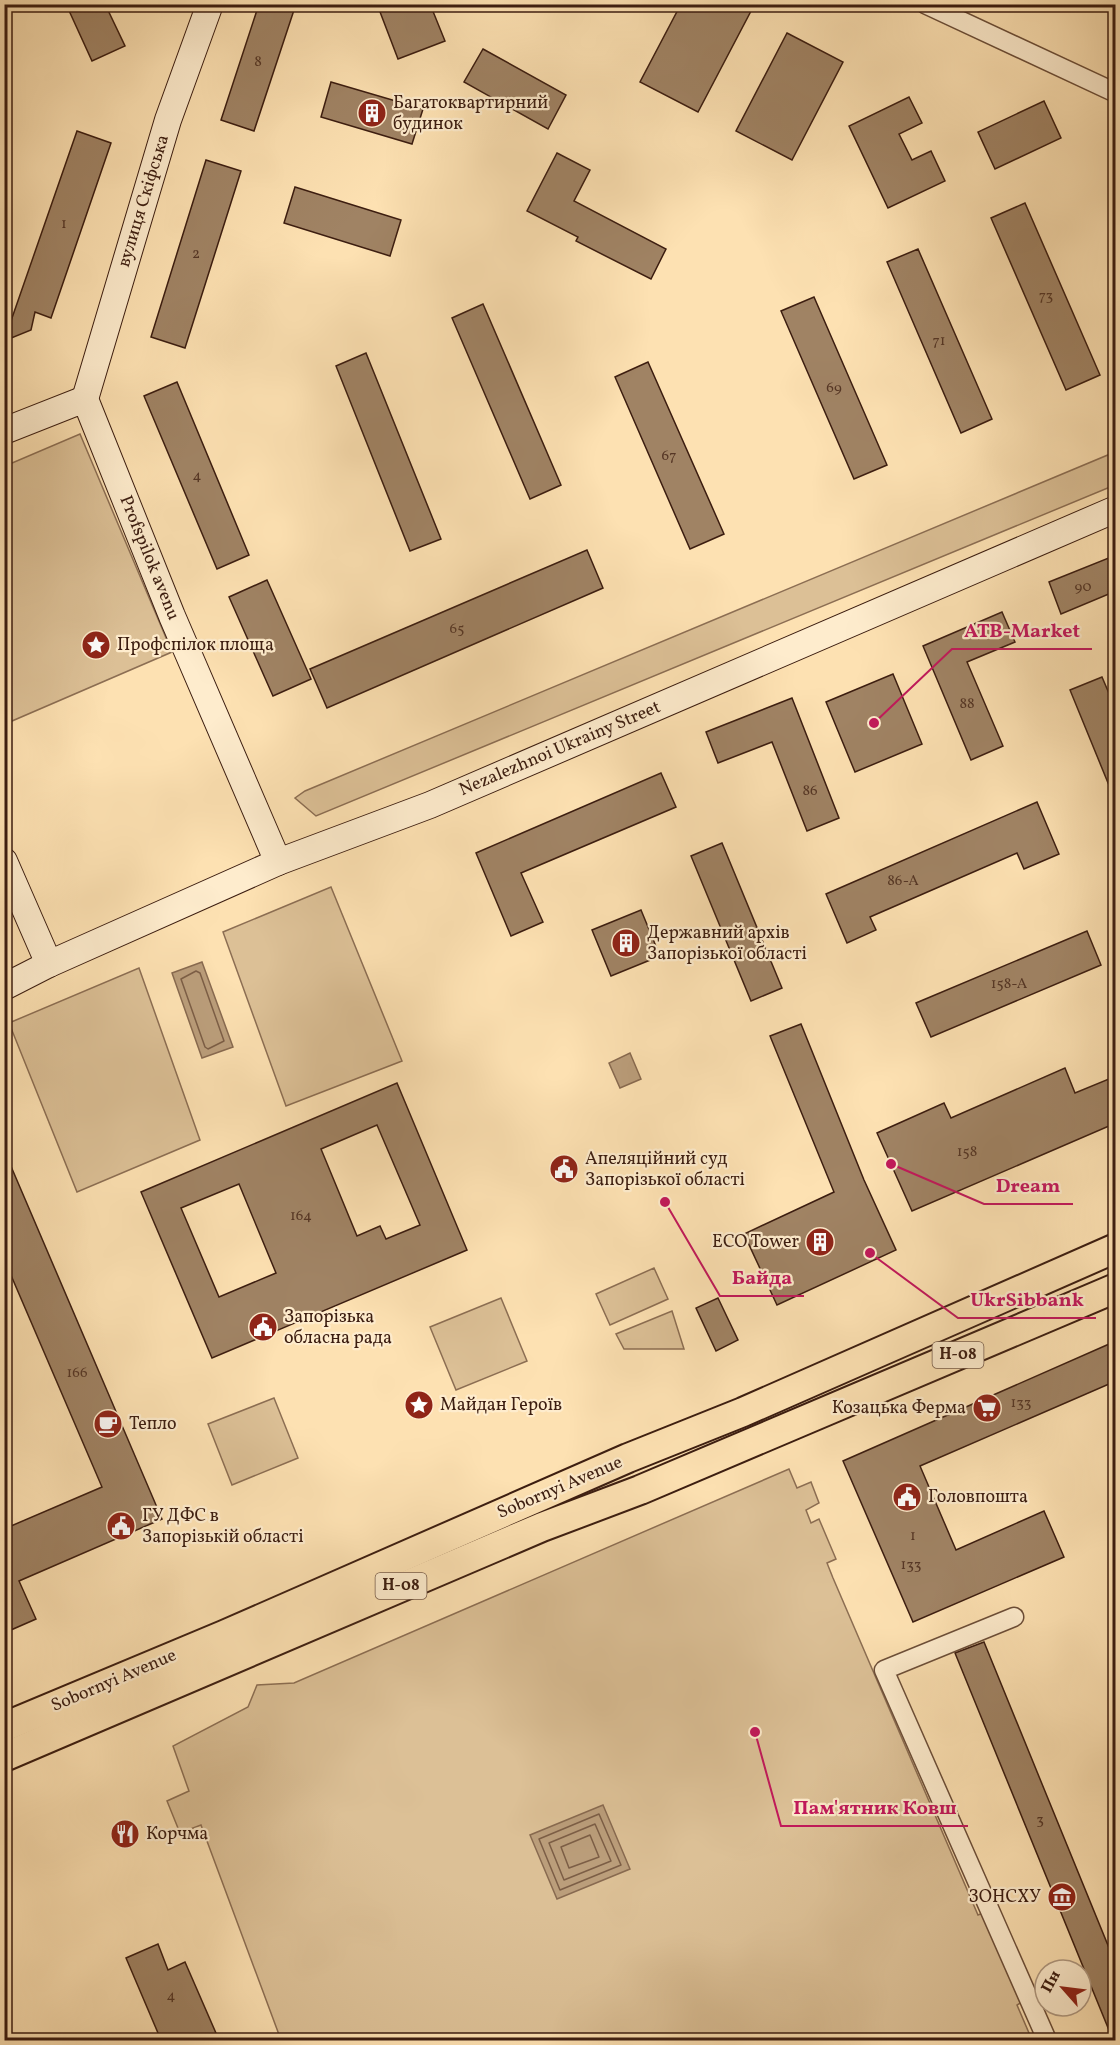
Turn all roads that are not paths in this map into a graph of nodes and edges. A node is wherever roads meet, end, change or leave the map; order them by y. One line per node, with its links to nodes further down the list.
1 (210, 4): 4 (street, вулиця Скіфська)
2 (925, 4): 3 (street)
3 (1116, 93)
4 (85, 399): 5 (street); 8 (street, Profspilok avenu)
5 (4, 431)
6 (1116, 509): 8 (street, Nezalezhnoi Ukrainy Street)
7 (4, 861): 9 (street)
8 (278, 862): 9 (street, Nezalezhnoi Ukrainy Street)
9 (49, 964): 10 (street, Nezalezhnoi Ukrainy Street)
10 (4, 987)
11 (1116, 1248): 13 (main road, Sobornyi Avenue / Н-08)
12 (1116, 1288): 14 (main road, Sobornyi Avenue / Н-08)
13 (790, 1390): 14 (main road); 16 (main road, Sobornyi Avenue / Н-08)
14 (801, 1421): 17 (main road, Sobornyi Avenue / Н-08)
15 (1014, 1617): 20 (street)
16 (254, 1620): 17 (main road); 18 (main road, Sobornyi Avenue / Н-08)
17 (305, 1627): 19 (main road, Sobornyi Avenue / Н-08)
18 (4, 1727)
19 (4, 1757)
20 (1047, 2040)

